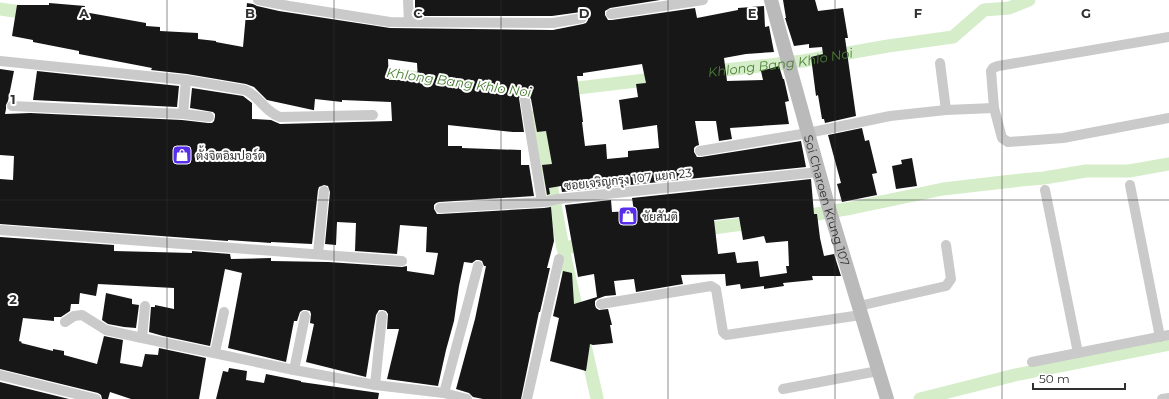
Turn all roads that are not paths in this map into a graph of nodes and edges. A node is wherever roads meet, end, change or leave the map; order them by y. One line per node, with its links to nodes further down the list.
1 (258, 0): 7 (street)
2 (408, 0): 7 (street)
3 (702, 0): 5 (street)
4 (771, 0): 20 (street, Soi Charoen Krung 107)
5 (611, 14)
6 (582, 18): 7 (street)
7 (409, 22)
8 (1169, 37): 14 (street)
9 (0, 61): 11 (street)
10 (940, 63): 15 (street)
11 (186, 80): 16 (street); 17 (street)
12 (524, 100): 26 (street)
13 (12, 106): 16 (street)
14 (994, 108): 15 (street); 19 (street)
15 (946, 110): 20 (street)
16 (183, 114): 18 (street)
17 (374, 115)
18 (208, 117)
19 (1169, 118)
20 (808, 133): 21 (street); 22 (street, Soi Charoen Krung 107)
21 (700, 151)
22 (819, 172): 26 (street, ซอยเจริญกรุง 107 แยก 23); 36 (street, Soi Charoen Krung 107)
23 (1130, 185): 41 (street)
24 (324, 190): 30 (street)
25 (1045, 190): 44 (street)
26 (543, 202): 27 (street, ซอยเจริญกรุง 107 แยก 23)
27 (440, 208)
28 (0, 230): 30 (street)
29 (946, 245): 36 (street)
30 (318, 254): 32 (street)
31 (559, 259): 56 (street)
32 (402, 261)
33 (478, 266): 51 (street)
34 (601, 304): 36 (street)
35 (145, 306): 42 (street)
36 (860, 310): 47 (street, Soi Charoen Krung 107)
37 (224, 312): 43 (street)
38 (305, 316): 46 (street)
39 (382, 316): 49 (street)
40 (65, 322): 42 (street)
41 (1165, 336): 44 (street)
42 (142, 338): 43 (street)
43 (215, 352): 46 (street)
44 (1078, 352): 45 (street)
45 (1032, 362)
46 (294, 370): 49 (street)
47 (878, 370): 50 (street); 57 (street, Soi Charoen Krung 107)
48 (0, 375): 52 (street)
49 (375, 385): 51 (street)
50 (783, 389)
51 (444, 393): 55 (street)
52 (63, 395): 54 (street)
53 (1169, 398): 58 (street)
54 (96, 399)
55 (467, 399)
56 (527, 399)
57 (887, 399)
58 (1162, 399)

